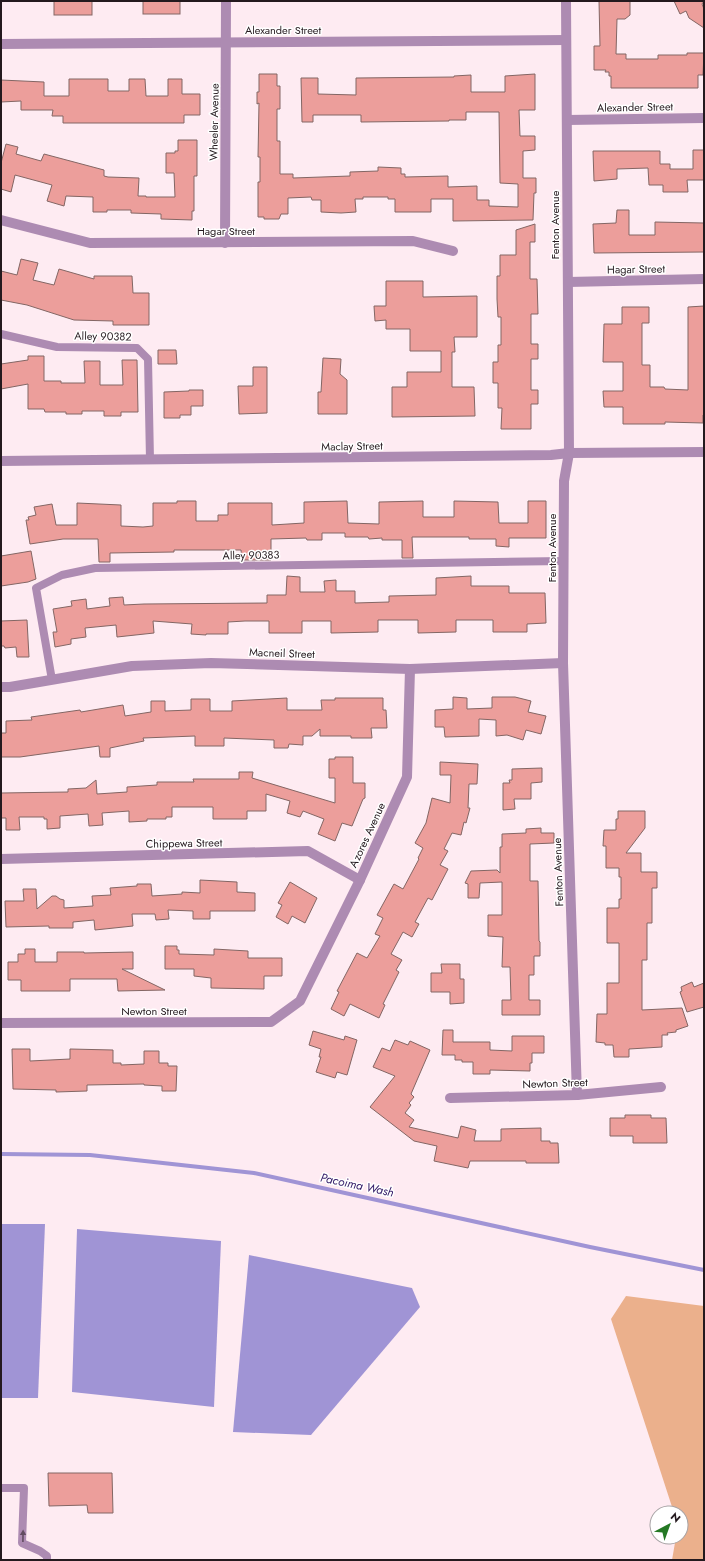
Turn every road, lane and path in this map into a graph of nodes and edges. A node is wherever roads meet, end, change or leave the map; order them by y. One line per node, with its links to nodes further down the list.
1 (226, 1): 4 (street, Wheeler Avenue)
2 (566, 1): 3 (street, Fenton Avenue)
3 (566, 40): 4 (street, Alexander Street); 7 (street, Fenton Avenue)
4 (227, 43): 5 (street, Alexander Street); 9 (street, Wheeler Avenue)
5 (1, 44)
6 (704, 118): 7 (street, Alexander Street)
7 (567, 120): 12 (street, Fenton Avenue)
8 (1, 220): 9 (street, Hagar Street)
9 (225, 243): 10 (street, Hagar Street)
10 (453, 251)
11 (704, 279): 12 (street, Hagar Street)
12 (568, 282): 15 (street, Fenton Avenue)
13 (1, 334): 16 (lane, Alley 90382)
14 (704, 452): 15 (street, Maclay Street)
15 (569, 453): 16 (street, Maclay Street); 18 (street, Fenton Avenue)
16 (150, 460): 17 (street, Maclay Street)
17 (1, 461)
18 (564, 561): 19 (street, Fenton Avenue); 21 (lane, Alley 90383)
19 (563, 663): 20 (street, Macneil Street); 28 (street, Fenton Avenue)
20 (410, 669): 21 (street, Macneil Street); 24 (street, Azores Avenue)
21 (52, 680): 22 (street, Macneil Street)
22 (1, 688)
23 (1, 859): 24 (street, Chippewa Street)
24 (360, 880): 25 (street, Azores Avenue)
25 (300, 1001): 26 (street, Newton Street)
26 (1, 1023)
27 (661, 1088): 28 (street, Newton Street)
28 (577, 1095): 29 (street, Newton Street)
29 (450, 1098)
30 (1, 1488): 31 (lane, one-way to 30)
31 (47, 1560)

